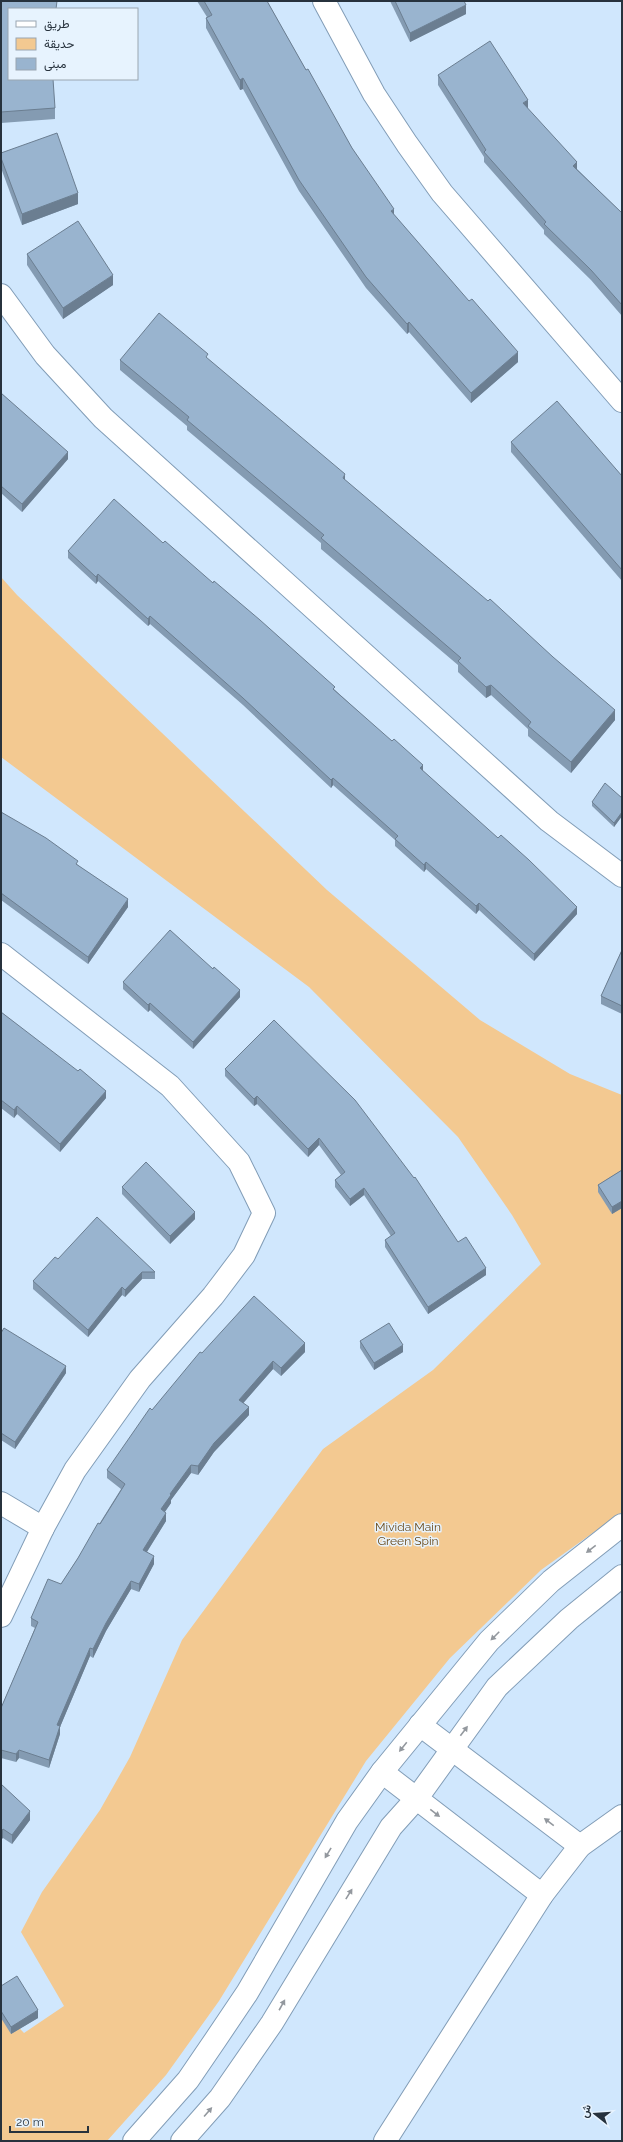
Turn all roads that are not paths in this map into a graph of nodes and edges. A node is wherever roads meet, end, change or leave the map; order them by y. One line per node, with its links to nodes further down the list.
1 (324, 1): 3 (street)
2 (1, 295): 4 (street)
3 (622, 401)
4 (622, 876)
5 (1, 954): 8 (street)
6 (1, 1503): 8 (street)
7 (622, 1525): 11 (street, one-way to 11)
8 (43, 1528): 10 (street)
9 (622, 1576): 12 (street, one-way to 9)
10 (1, 1616)
11 (420, 1725): 12 (street); 13 (street, one-way to 13)
12 (452, 1748): 14 (street); 16 (street, one-way to 12)
13 (382, 1772): 14 (street); 18 (street, one-way to 18)
14 (417, 1798): 17 (street, one-way to 17); 19 (street, one-way to 14)
15 (622, 1816): 16 (street)
16 (580, 1846): 17 (street)
17 (542, 1895): 20 (street)
18 (134, 2141)
19 (182, 2141)
20 (385, 2141)

